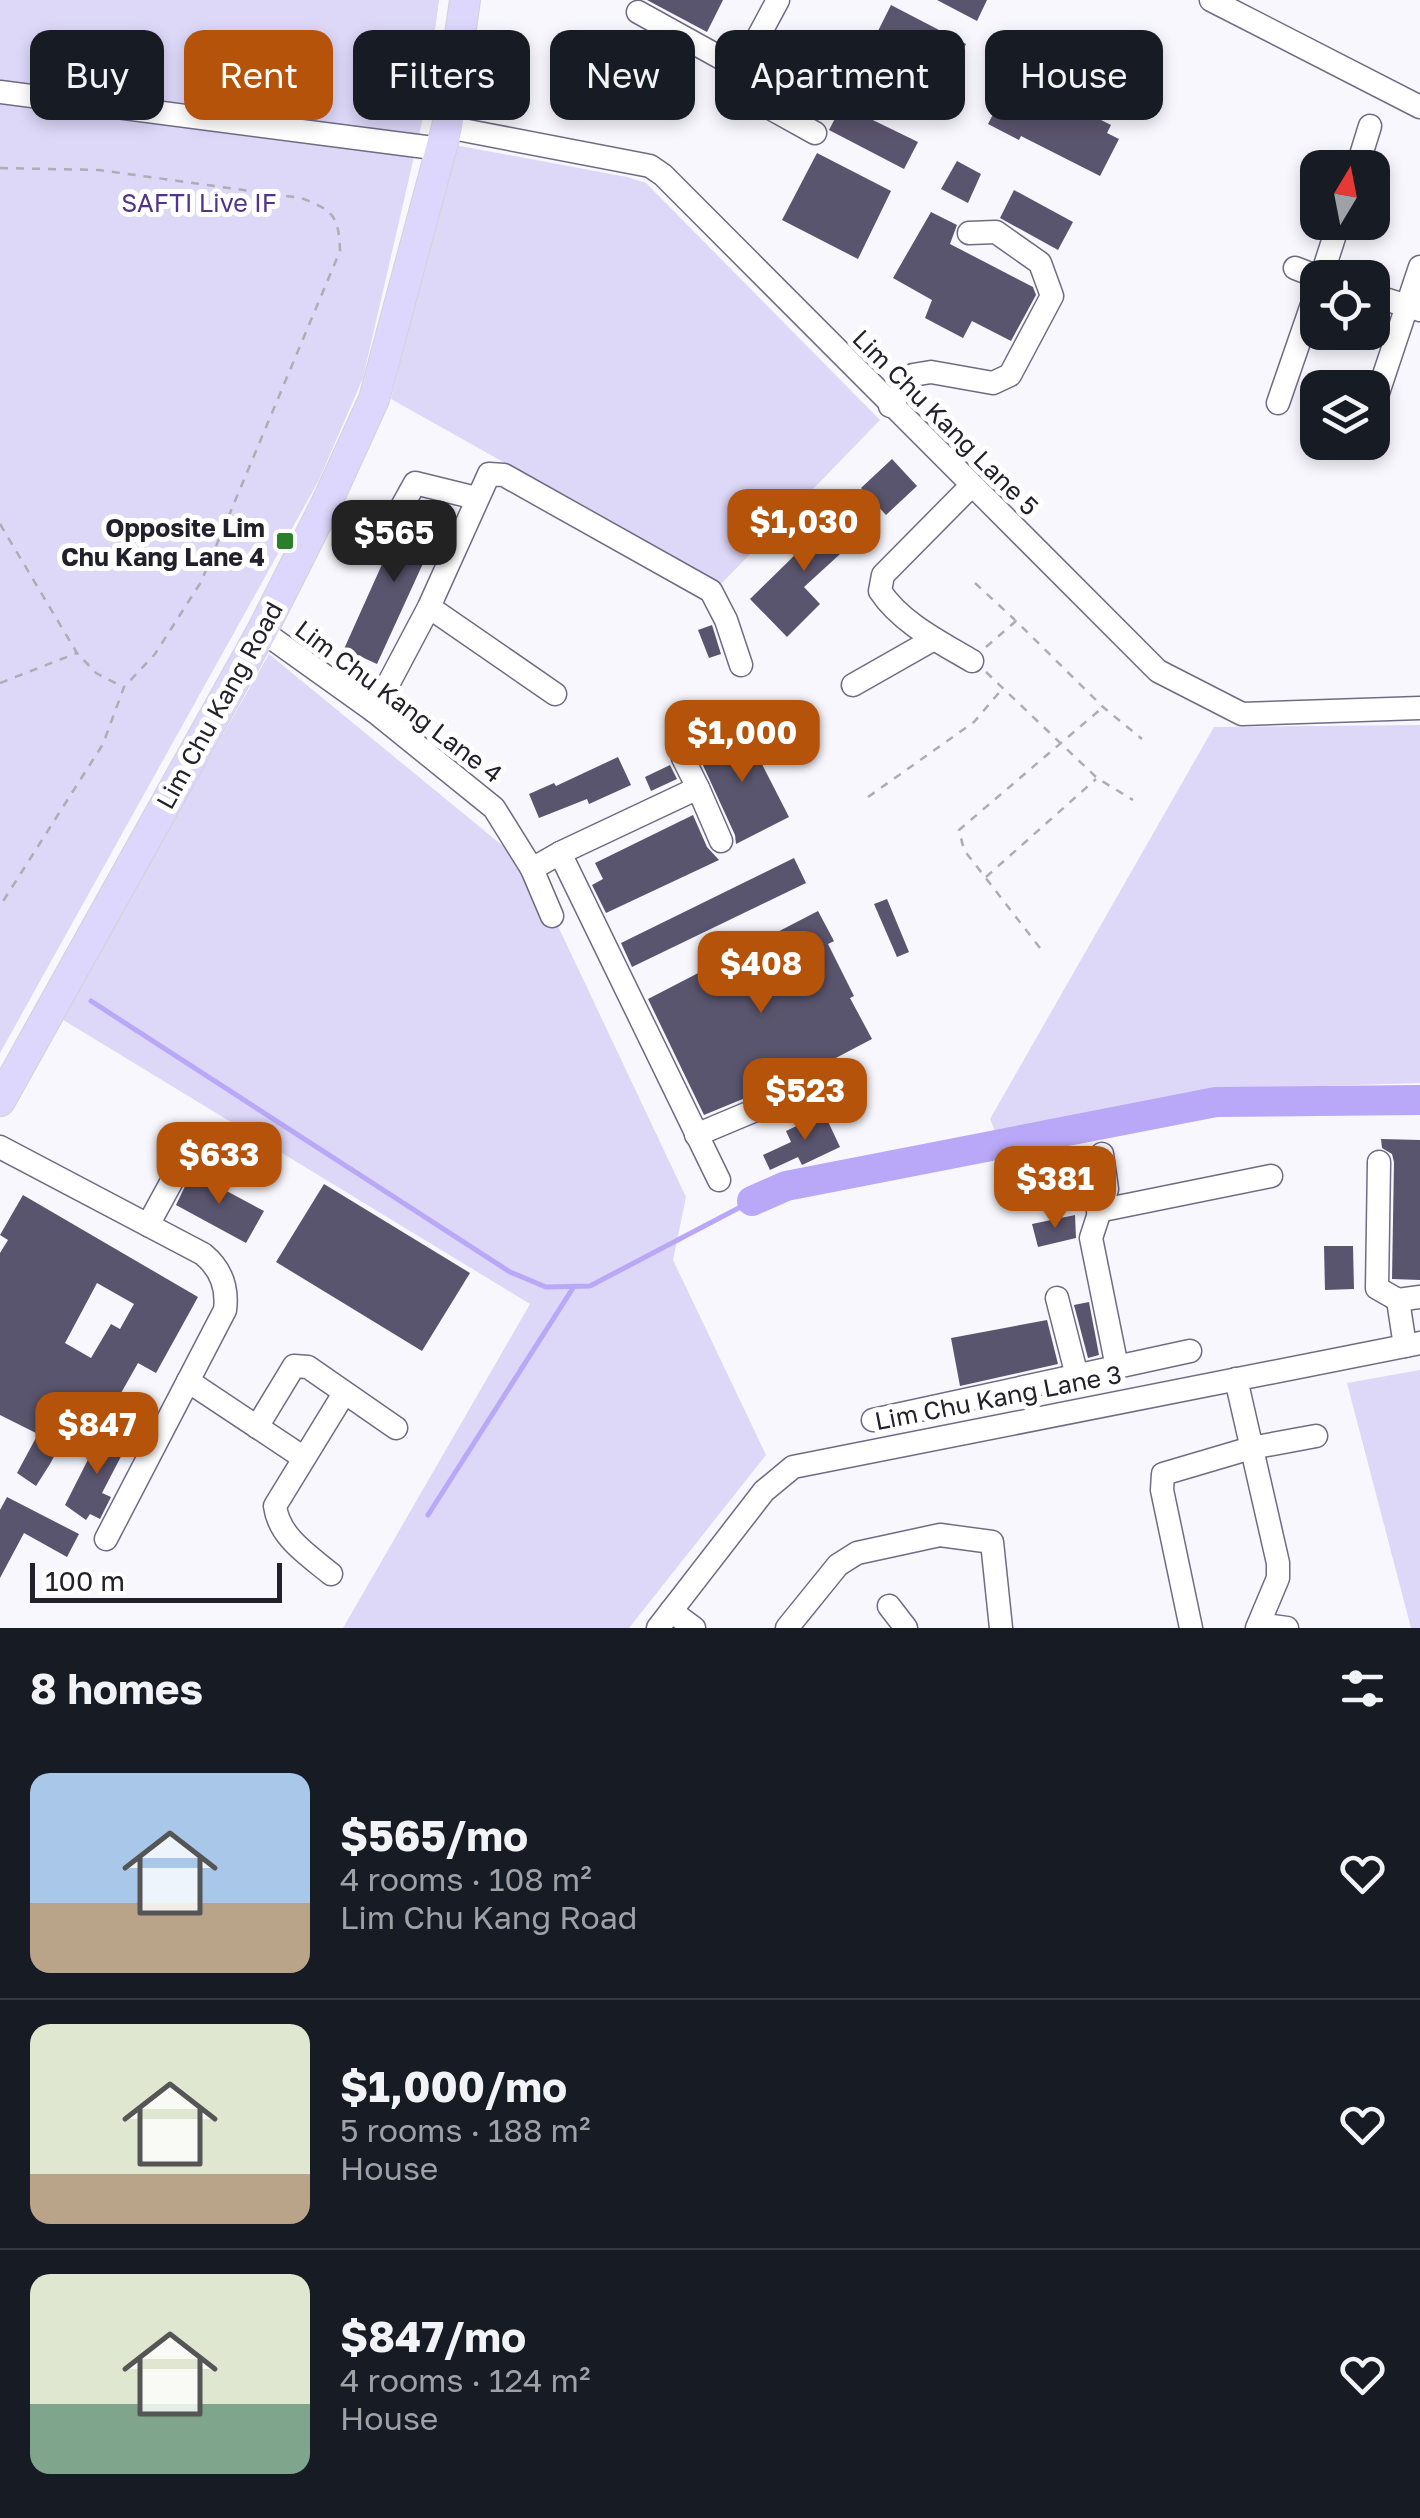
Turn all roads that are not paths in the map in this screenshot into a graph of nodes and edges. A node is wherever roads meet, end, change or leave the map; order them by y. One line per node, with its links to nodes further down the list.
1 (466, 0): 12 (main road, Lim Chu Kang Road)
2 (778, 0): 5 (street)
3 (1211, 0): 8 (street)
4 (638, 12): 6 (street)
5 (762, 30)
6 (715, 54)
7 (0, 92): 12 (street, Lim Chu Kang Lane 5)
8 (1420, 106)
9 (792, 120): 11 (street)
10 (1370, 126): 13 (street)
11 (815, 133)
12 (443, 138): 23 (street, Lim Chu Kang Lane 5); 28 (main road, Lim Chu Kang Road)
13 (1363, 150)
14 (969, 233): 23 (street)
15 (1420, 267): 19 (street)
16 (1295, 268): 17 (street)
17 (1300, 270)
18 (1390, 301): 19 (street)
19 (1414, 308): 21 (street)
20 (1300, 340): 22 (street)
21 (1388, 370)
22 (1278, 403)
23 (890, 406): 24 (street, Lim Chu Kang Lane 5)
24 (971, 486): 29 (street); 34 (street, Lim Chu Kang Lane 5)
25 (476, 498): 26 (street); 27 (street); 31 (street)
26 (384, 537)
27 (429, 607): 33 (street); 35 (street)
28 (262, 631): 35 (street, Lim Chu Kang Lane 4); 43 (main road, Lim Chu Kang Road)
29 (934, 639): 30 (street); 32 (street)
30 (972, 661)
31 (740, 665)
32 (853, 684)
33 (554, 694)
34 (1420, 708)
35 (374, 711): 40 (street, Lim Chu Kang Lane 4)
36 (684, 758): 37 (street)
37 (698, 788): 38 (street); 39 (street)
38 (721, 841)
39 (560, 853): 40 (street); 44 (street)
40 (532, 869): 41 (street, Lim Chu Kang Lane 4)
41 (552, 916)
42 (837, 1076): 44 (street)
43 (0, 1101)
44 (696, 1136): 50 (street)
45 (0, 1147): 52 (street)
46 (1102, 1154): 51 (street)
47 (1379, 1162): 54 (street)
48 (1271, 1176): 51 (street)
49 (173, 1180): 52 (street)
50 (719, 1180)
51 (1098, 1211): 57 (street)
52 (148, 1226): 60 (street)
53 (1057, 1298): 58 (street)
54 (1409, 1299): 55 (street)
55 (1412, 1344): 59 (street, Lim Chu Kang Lane 3)
56 (1190, 1350): 57 (street)
57 (1117, 1367): 58 (street)
58 (1077, 1376): 61 (street)
59 (1236, 1379): 63 (street, Lim Chu Kang Lane 3); 68 (street)
60 (188, 1381): 65 (street); 70 (street)
61 (1042, 1383): 63 (street); 64 (street)
62 (343, 1395): 65 (street); 66 (street); 69 (street)
63 (1048, 1415): 73 (street, Lim Chu Kang Lane 3)
64 (873, 1420)
65 (257, 1427): 69 (street)
66 (396, 1428)
67 (1316, 1436): 68 (street)
68 (1252, 1448): 74 (street); 79 (street)
69 (304, 1458): 71 (street)
70 (106, 1539)
71 (331, 1574)
72 (889, 1606): 77 (street)
73 (665, 1620): 75 (street)
74 (1258, 1626): 80 (street)
75 (694, 1628)
76 (787, 1628): 78 (street)
77 (906, 1628)
78 (1001, 1628)
79 (1191, 1628)
80 (1287, 1628)

